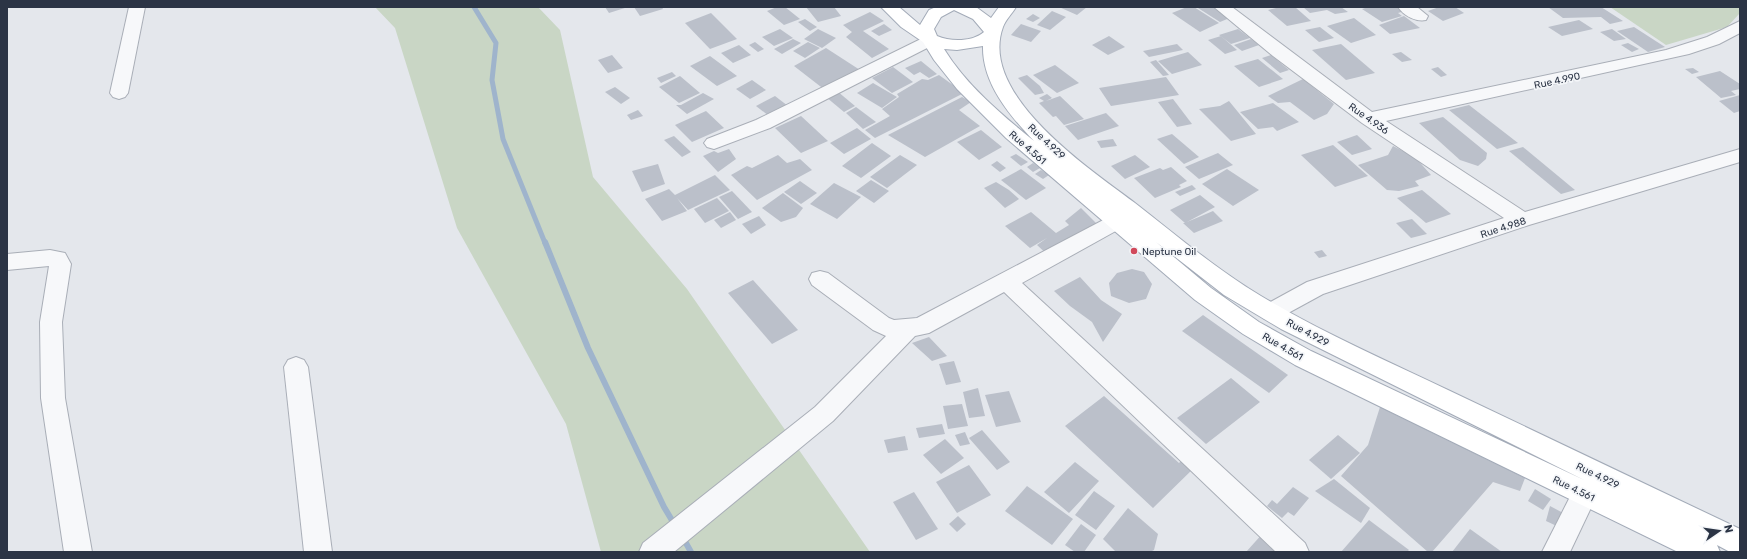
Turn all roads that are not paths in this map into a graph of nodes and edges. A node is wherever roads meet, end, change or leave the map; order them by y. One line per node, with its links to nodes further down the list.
1 (137, 7): 12 (street)
2 (889, 7): 11 (main road, Rue 4.561)
3 (960, 7): 9 (main road)
4 (1008, 7): 9 (main road, Rue 4.929)
5 (1222, 7): 13 (street, Rue 4.936)
6 (1406, 7): 8 (street)
7 (941, 11): 11 (main road)
8 (1420, 16)
9 (993, 32): 11 (main road); 21 (main road, Rue 4.929)
10 (1736, 35): 13 (street, Rue 4.990)
11 (929, 40): 14 (street); 17 (main road, Rue 4.561)
12 (119, 93)
13 (1369, 119): 16 (street, Rue 4.936)
14 (714, 144)
15 (1740, 156): 16 (street, Rue 4.988)
16 (1522, 220): 21 (street, Rue 4.988)
17 (1116, 222): 20 (street); 24 (main road, Rue 4.561)
18 (7, 262): 26 (street)
19 (820, 279): 22 (street)
20 (1007, 282): 22 (street); 29 (street)
21 (1271, 312): 25 (main road, Rue 4.929)
22 (908, 329): 28 (street)
23 (296, 366): 27 (street)
24 (1585, 493): 30 (street); 31 (main road, Rue 4.561)
25 (1740, 543)
26 (78, 552)
27 (318, 552)
28 (653, 552)
29 (1295, 552)
30 (1556, 552)
31 (1706, 552)

